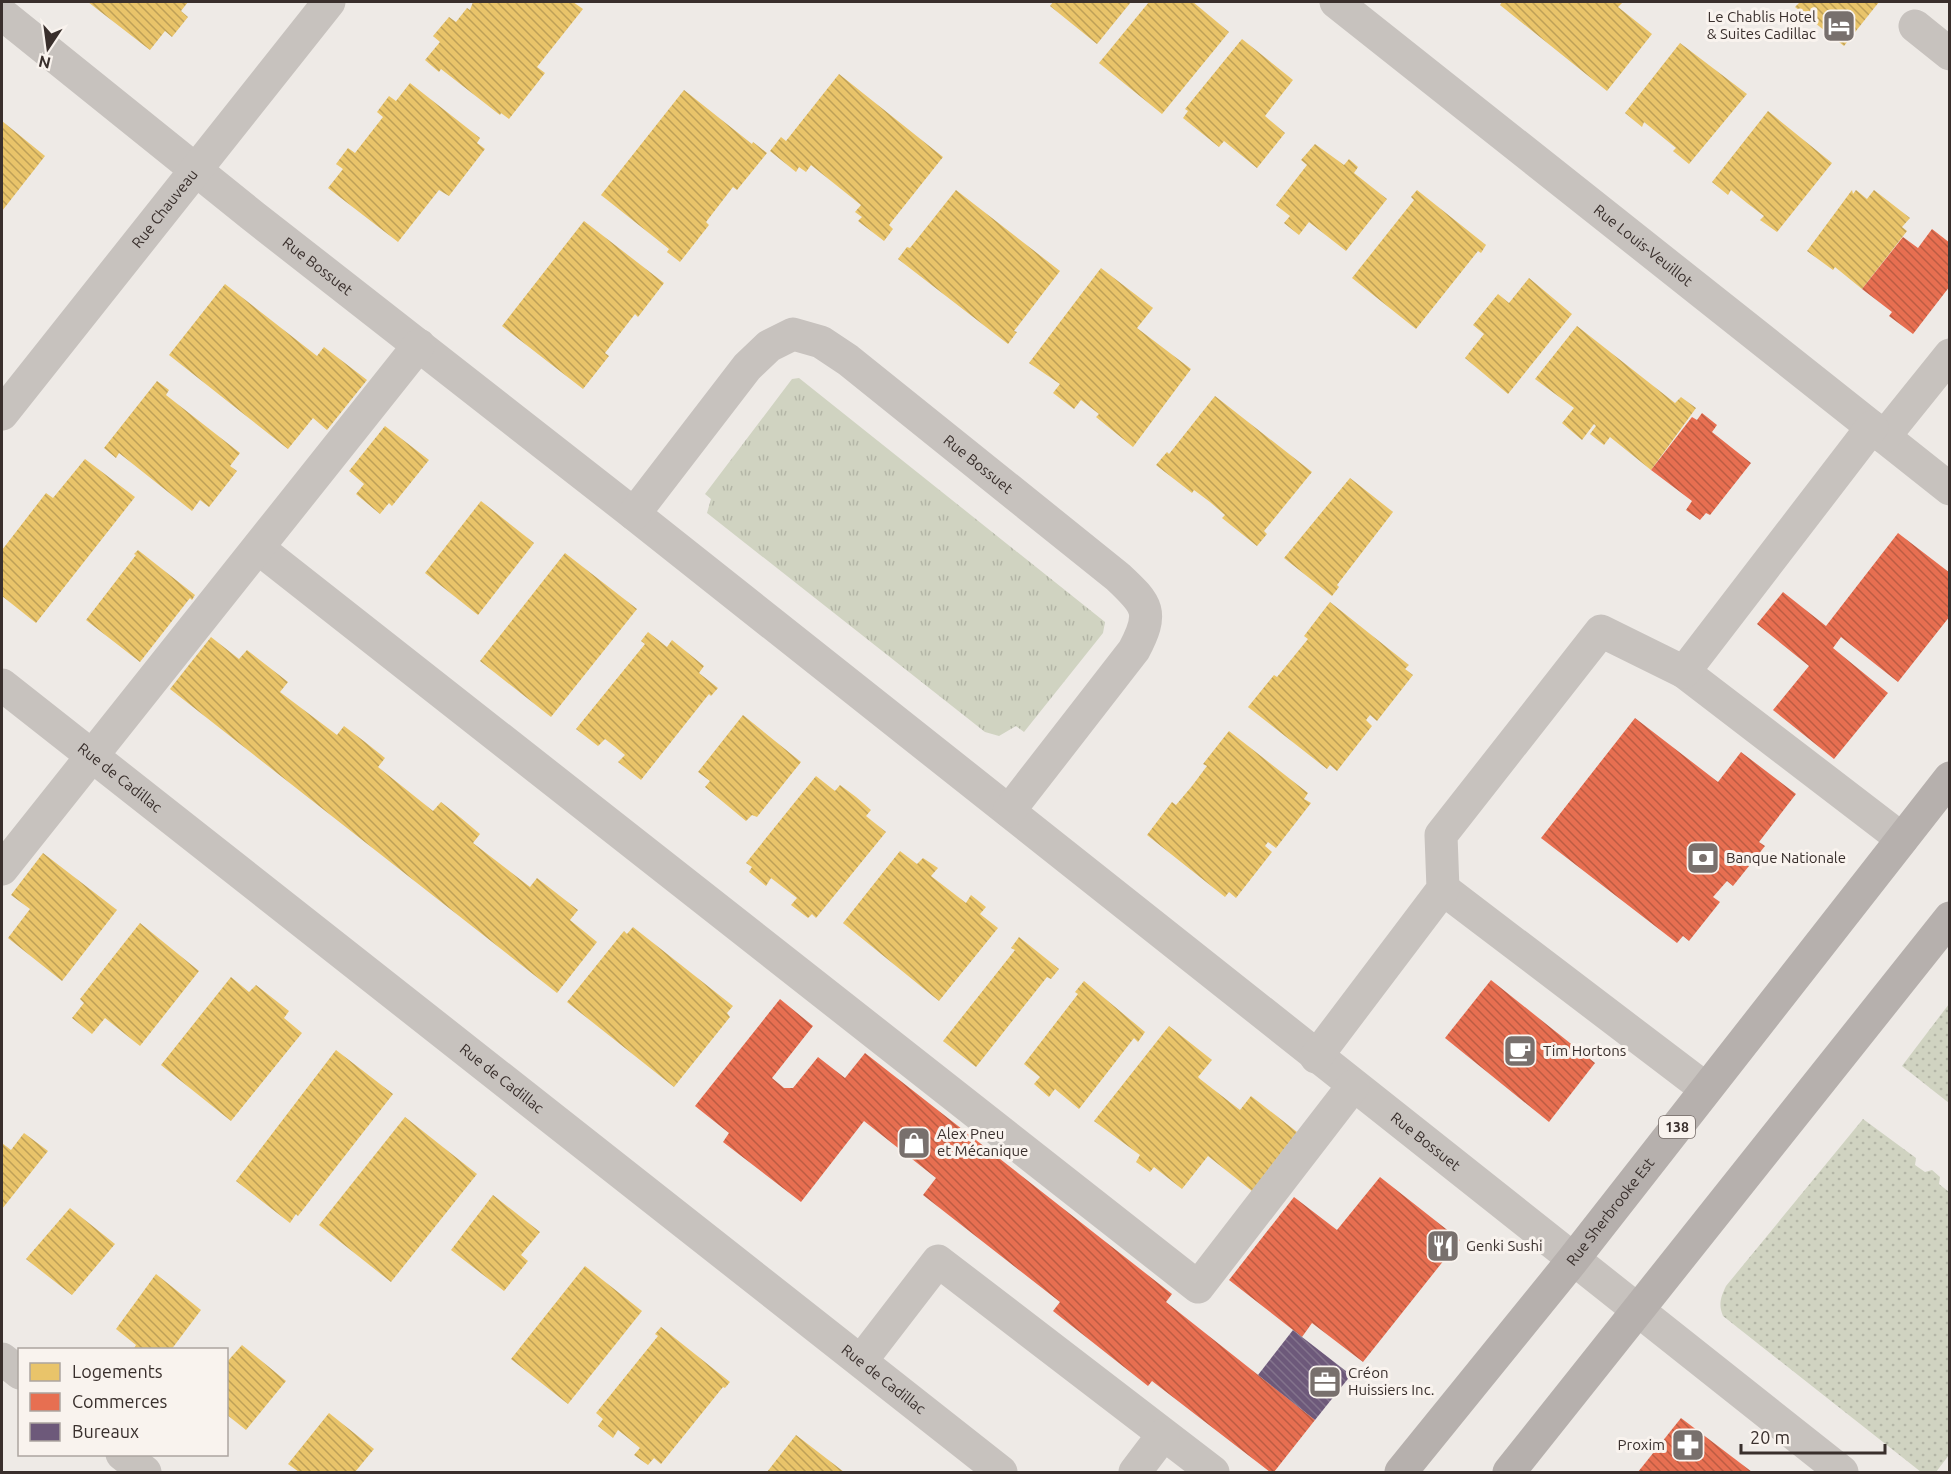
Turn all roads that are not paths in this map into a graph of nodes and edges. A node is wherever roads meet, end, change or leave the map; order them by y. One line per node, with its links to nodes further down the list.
1 (329, 2): 6 (street, Rue Chauveau)
2 (1336, 2): 10 (street, Rue Louis-Veuillot)
3 (2, 14): 6 (street, Rue Bossuet)
4 (1915, 26): 5 (street)
5 (1950, 54)
6 (195, 169): 7 (street, Rue Bossuet); 9 (street, Rue Chauveau)
7 (419, 345): 12 (street, Rue Bossuet); 13 (street)
8 (1950, 355): 10 (street)
9 (2, 414)
10 (1878, 432): 11 (street, Rue Louis-Veuillot); 14 (street)
11 (1950, 489)
12 (634, 514): 18 (street, Rue Bossuet); 18 (street, Rue Bossuet)
13 (258, 548): 16 (street); 24 (street)
14 (1684, 672): 19 (street); 21 (street)
15 (2, 685): 16 (street, Rue de Cadillac)
16 (91, 755): 20 (street); 29 (street, Rue de Cadillac)
17 (1950, 778): 19 (main road, Rue Sherbrooke Est / 138)
18 (1009, 812): 23 (street, Rue Bossuet)
19 (1902, 838): 25 (main road, Rue Sherbrooke Est / 138)
20 (2, 869)
21 (1443, 889): 23 (street); 25 (street)
22 (1950, 918): 27 (main road)
23 (1316, 1057): 24 (street, Rue Bossuet)
24 (1353, 1086): 26 (street, Rue Bossuet)
25 (1706, 1089): 26 (main road, Rue Sherbrooke Est / 138)
26 (1572, 1261): 27 (street, Rue Bossuet); 37 (main road, Rue Sherbrooke Est / 138)
27 (1636, 1311): 38 (main road); 39 (street, Rue Bossuet)
28 (2, 1359): 30 (street)
29 (861, 1361): 31 (street); 34 (street, Rue de Cadillac)
30 (18, 1371)
31 (1163, 1435): 35 (street); 36 (street)
32 (123, 1456): 33 (street)
33 (145, 1473)
34 (1001, 1473)
35 (1135, 1473)
36 (1213, 1473)
37 (1401, 1473)
38 (1509, 1473)
39 (1842, 1473)

